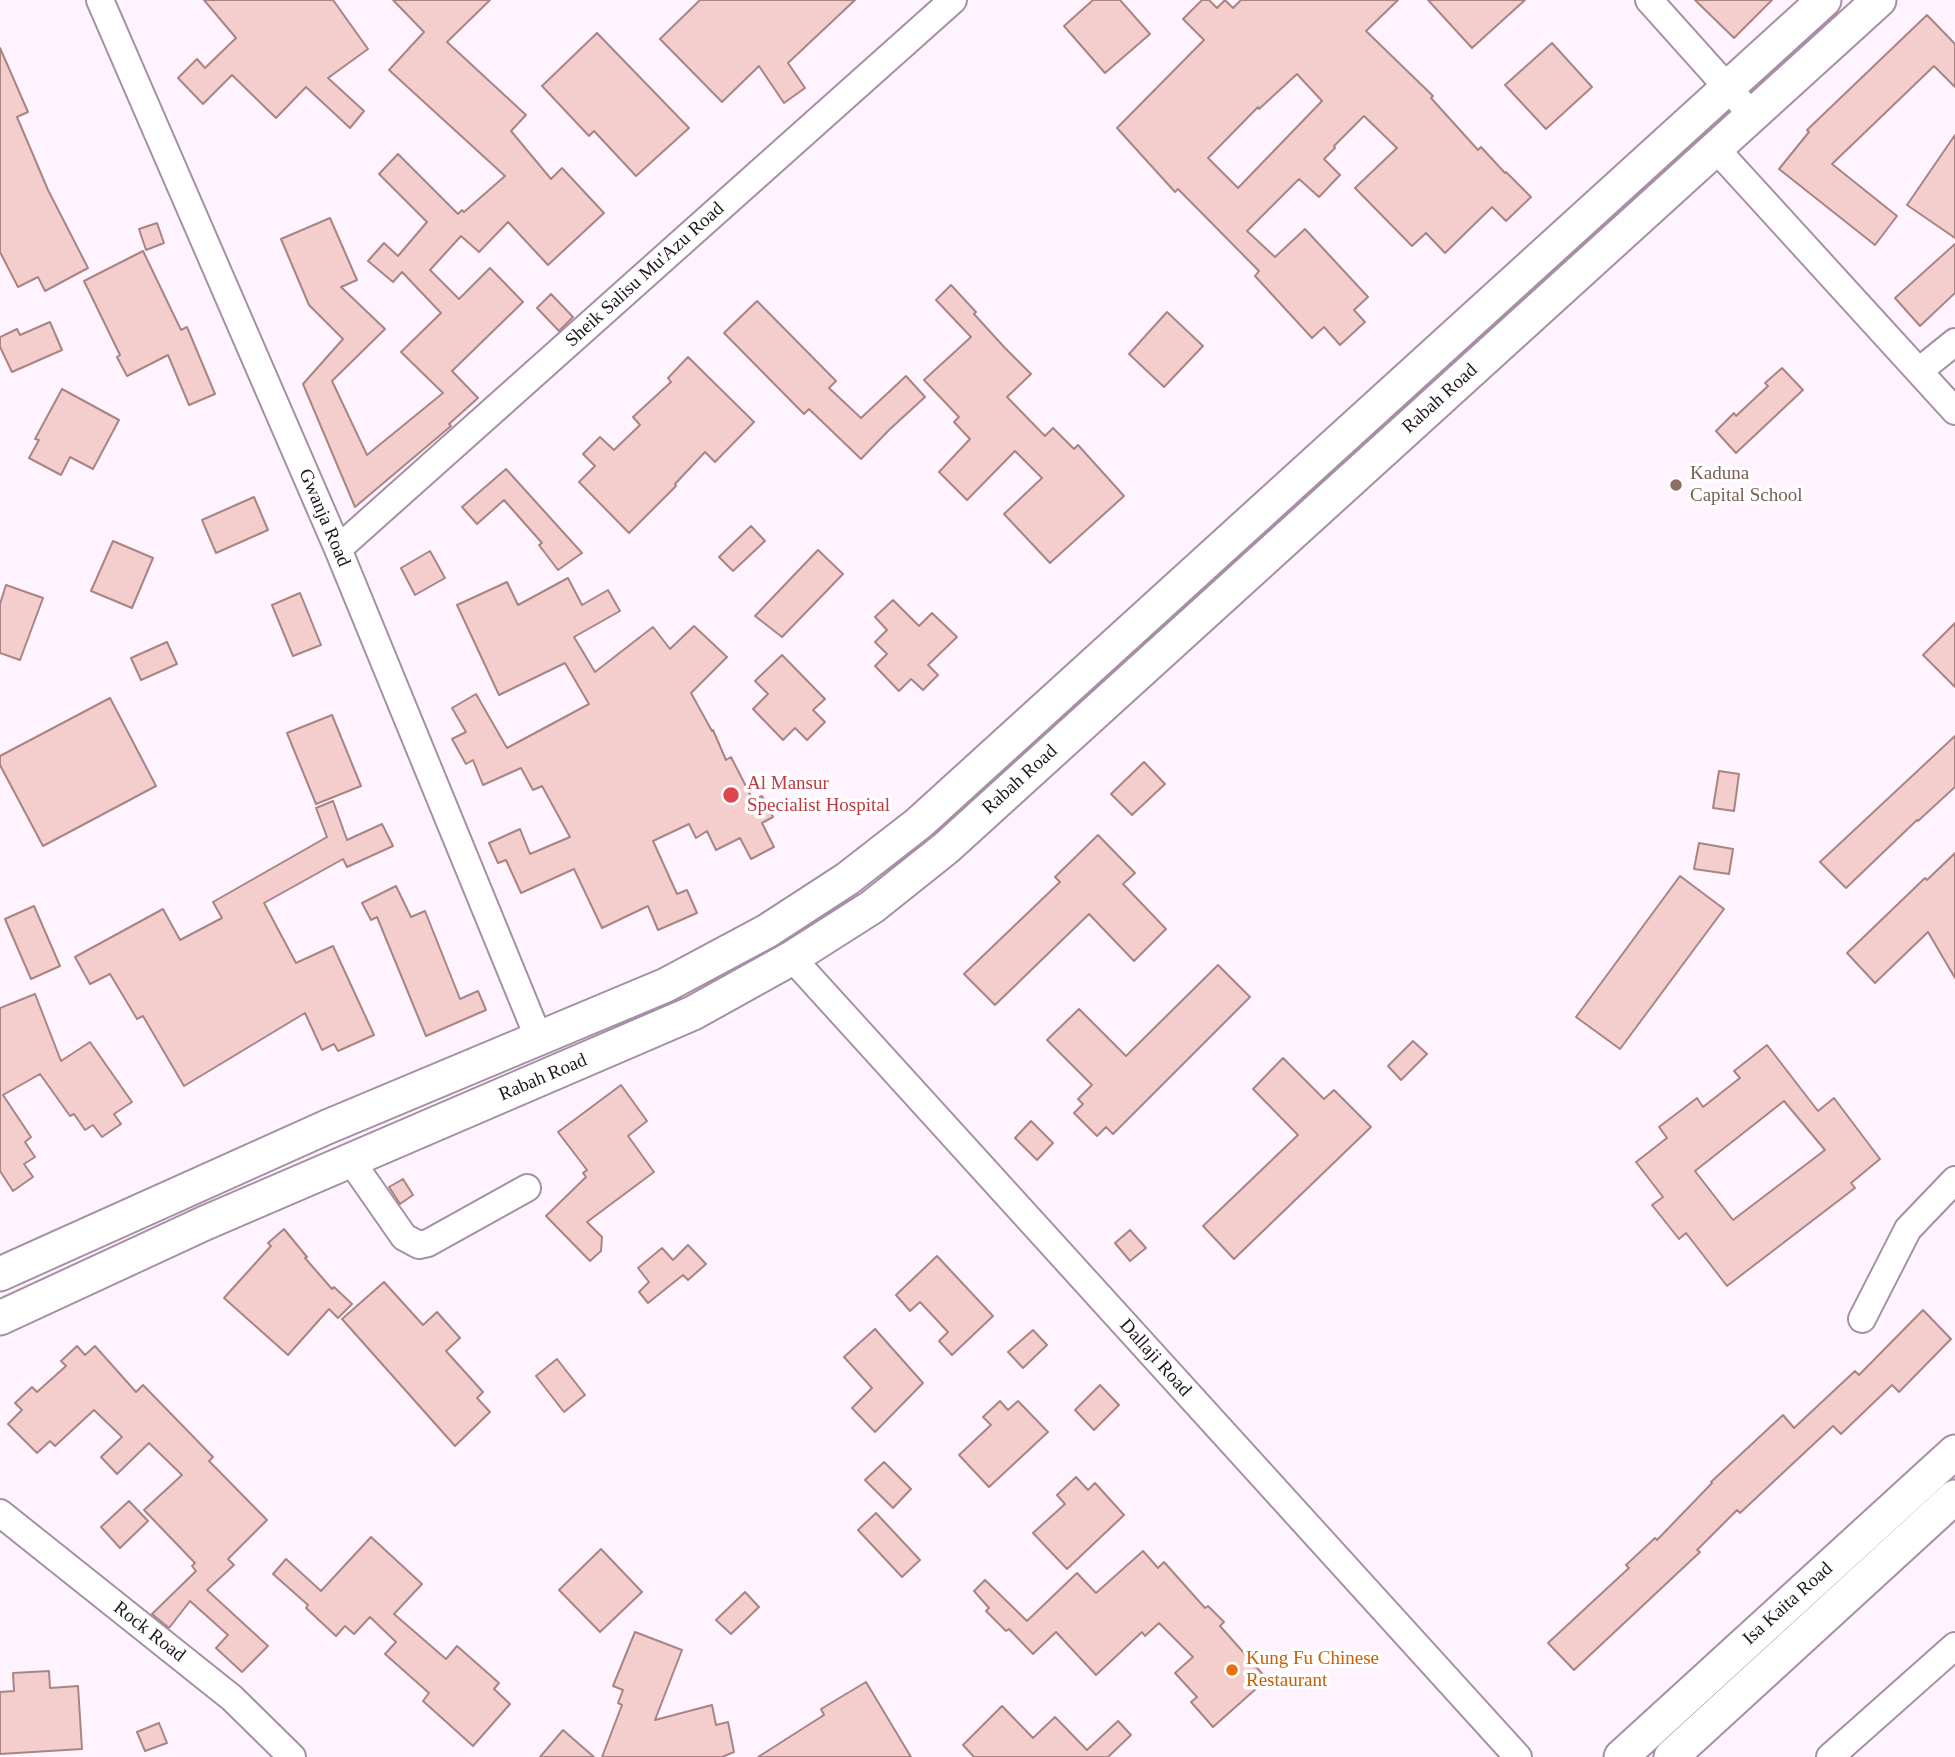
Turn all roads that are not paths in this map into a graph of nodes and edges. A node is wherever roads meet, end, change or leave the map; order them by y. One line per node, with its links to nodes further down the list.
1 (100, 0): 12 (street, Gwanja Road)
2 (953, 0): 12 (street, Sheik Salisu Mu'Azu Road)
3 (1649, 0): 6 (street)
4 (1824, 0): 6 (main road, Rabah Road)
5 (1879, 0): 7 (main road, Rabah Road)
6 (1727, 88): 7 (street); 14 (main road, Rabah Road)
7 (1752, 116): 8 (main road, Rabah Road)
8 (1716, 149): 10 (street); 13 (main road, Rabah Road)
9 (1955, 342): 10 (street)
10 (1919, 371): 11 (street)
11 (1955, 411)
12 (338, 549): 14 (street, Gwanja Road)
13 (792, 958): 15 (main road, Rabah Road); 26 (street, Dallaji Road)
14 (540, 1039): 18 (main road, Rabah Road)
15 (351, 1161): 17 (street); 19 (main road, Rabah Road)
16 (1955, 1180): 20 (street)
17 (527, 1188)
18 (0, 1274)
19 (0, 1318)
20 (1862, 1319)
21 (1955, 1452): 27 (main road, Isa Kaita Road)
22 (1955, 1497): 28 (main road, Isa Kaita Road)
23 (0, 1513): 25 (street, Rock Road)
24 (1955, 1646): 29 (street)
25 (292, 1757)
26 (1518, 1757)
27 (1621, 1757)
28 (1671, 1757)
29 (1830, 1757)

